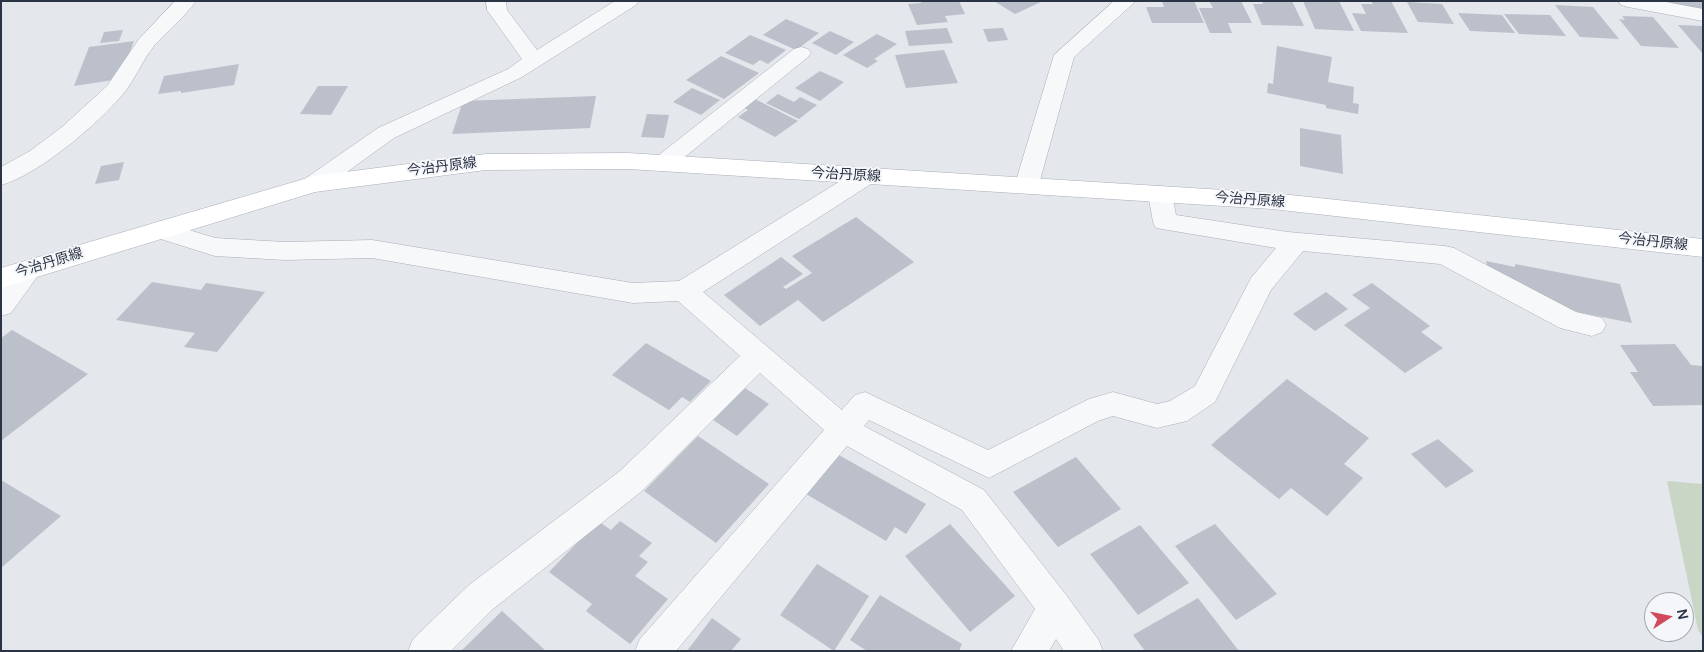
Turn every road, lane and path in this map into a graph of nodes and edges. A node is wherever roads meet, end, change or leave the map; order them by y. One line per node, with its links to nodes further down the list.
1 (186, 1): 11 (street)
2 (496, 1): 8 (street)
3 (629, 1): 8 (street)
4 (1126, 1): 13 (street)
5 (1628, 1): 6 (street)
6 (1703, 15)
7 (801, 53): 9 (street)
8 (534, 61): 12 (street)
9 (663, 163): 10 (main road, 今治丹原線); 12 (main road, 今治丹原線)
10 (866, 176): 13 (main road, 今治丹原線); 20 (street)
11 (1, 177)
12 (314, 184): 15 (main road, 今治丹原線)
13 (1027, 184): 14 (main road, 今治丹原線)
14 (1160, 194): 16 (street); 17 (main road, 今治丹原線)
15 (160, 230): 18 (main road, 今治丹原線); 20 (street)
16 (1296, 242): 22 (street); 24 (street)
17 (1703, 248)
18 (29, 270): 19 (main road, 今治丹原線); 21 (street)
19 (1, 278)
20 (684, 291): 23 (street)
21 (1, 306)
22 (1592, 324)
23 (759, 356): 24 (street); 26 (street)
24 (843, 429): 25 (street); 27 (street)
25 (1055, 608): 28 (street); 29 (street)
26 (426, 651)
27 (653, 651)
28 (1029, 651)
29 (1085, 651)

